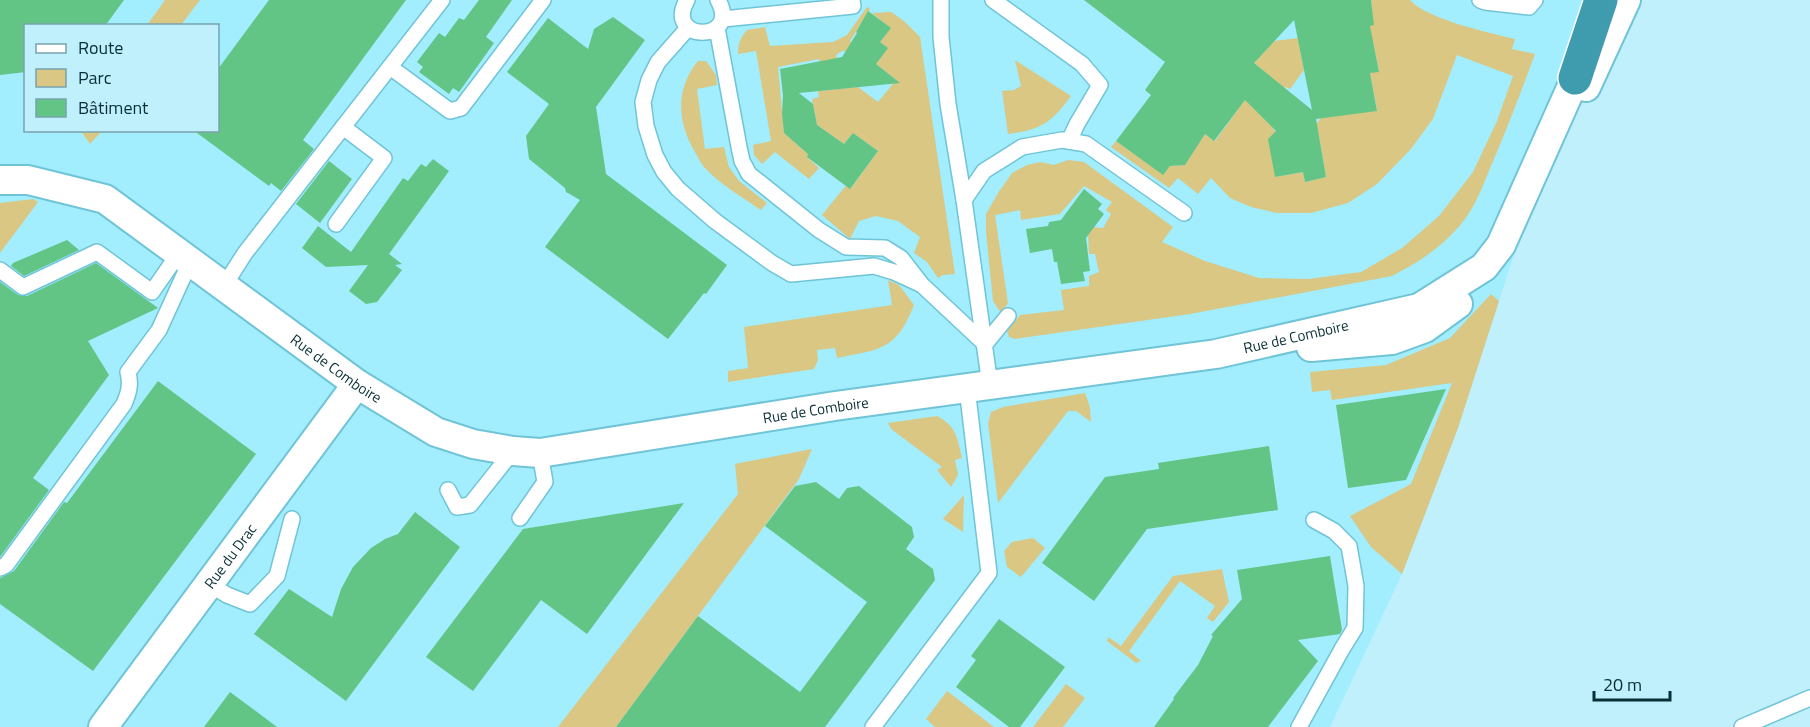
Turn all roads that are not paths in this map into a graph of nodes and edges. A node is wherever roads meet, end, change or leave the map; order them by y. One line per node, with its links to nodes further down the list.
1 (442, 0): 15 (lane)
2 (543, 0): 15 (lane)
3 (687, 0): 14 (lane)
4 (718, 0): 13 (lane)
5 (852, 0): 13 (lane)
6 (940, 0): 20 (lane)
7 (993, 0): 18 (lane)
8 (1480, 0): 9 (lane)
9 (1535, 0)
10 (1601, 0): 16 (highway)
11 (1611, 0): 16 (street, Rue de Comboire)
12 (1626, 0): 29 (street)
13 (720, 24): 14 (lane); 25 (lane)
14 (688, 28): 25 (lane)
15 (390, 67): 17 (lane)
16 (1575, 78): 29 (street, Rue de Comboire)
17 (343, 127): 22 (lane); 26 (lane)
18 (1070, 141): 20 (lane); 21 (lane)
19 (0, 180): 23 (street, Rue de Comboire)
20 (964, 200): 28 (lane)
21 (1184, 213)
22 (336, 224)
23 (185, 258): 24 (lane); 26 (street, Rue de Comboire); 37 (lane)
24 (0, 270)
25 (922, 285): 28 (lane)
26 (224, 286): 30 (street, Rue de Comboire)
27 (1008, 316): 28 (lane)
28 (985, 344): 31 (lane)
29 (1216, 354): 31 (street, Rue de Comboire)
30 (357, 384): 32 (street, Rue de Comboire); 38 (street, Rue du Drac)
31 (978, 387): 32 (street, Rue de Comboire); 41 (lane)
32 (526, 452): 33 (lane); 34 (lane)
33 (448, 490)
34 (520, 518)
35 (291, 519): 38 (lane)
36 (1314, 520): 42 (lane)
37 (0, 568)
38 (209, 584): 40 (street, Rue du Drac)
39 (1810, 698): 43 (lane)
40 (103, 727)
41 (873, 727)
42 (1299, 727)
43 (1742, 727)

